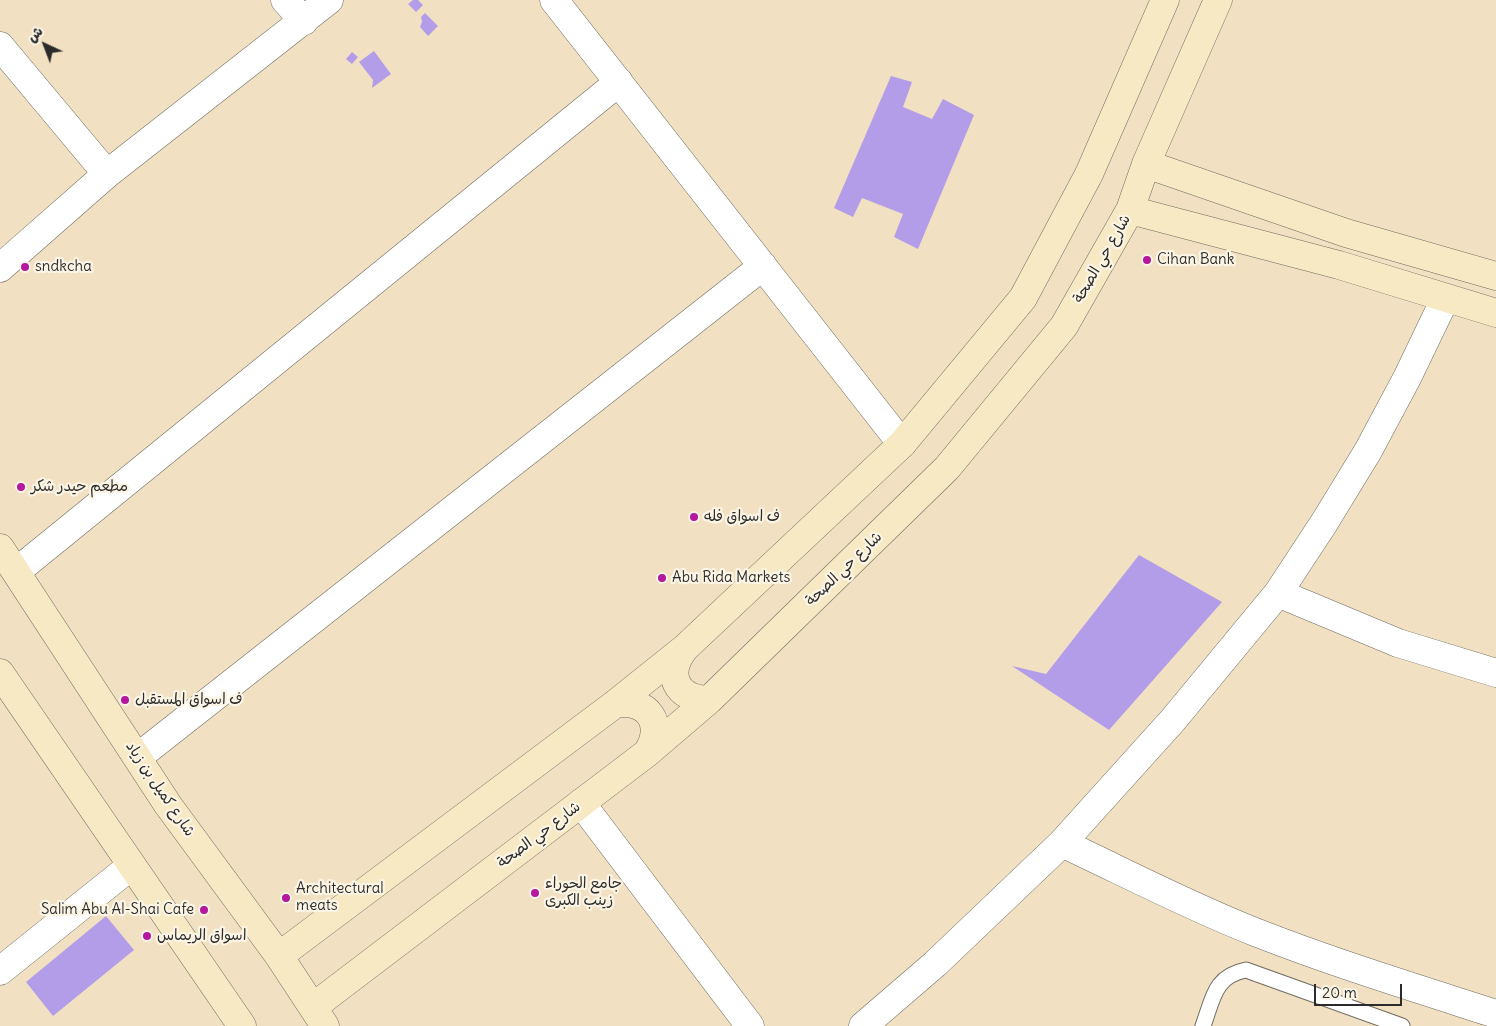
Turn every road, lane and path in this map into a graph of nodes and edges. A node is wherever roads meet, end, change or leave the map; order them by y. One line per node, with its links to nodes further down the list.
1 (286, 0): 6 (street)
2 (329, 0): 6 (street)
3 (554, 0): 8 (street)
4 (1165, 0): 21 (main road)
5 (1218, 0): 9 (main road, شارع حي الصحة)
6 (304, 21): 10 (street)
7 (0, 46): 10 (street)
8 (619, 82): 15 (street); 23 (street)
9 (1146, 164): 11 (main road, شارع حي الصحة); 12 (main road)
10 (107, 174): 16 (street)
11 (1130, 210): 14 (main road); 28 (main road, شارع حي الصحة)
12 (1346, 232): 13 (main road); 14 (main road)
13 (1389, 246): 17 (main road); 18 (main road)
14 (1339, 265): 17 (main road)
15 (762, 266): 21 (street); 31 (street)
16 (0, 268)
17 (1376, 276): 19 (main road)
18 (1496, 276)
19 (1445, 299): 20 (main road); 24 (street)
20 (1496, 313)
21 (902, 444): 25 (main road)
22 (0, 548): 23 (main road, شارع كميل بن زياد)
23 (17, 571): 31 (main road, شارع كميل بن زياد)
24 (1278, 593): 27 (street); 33 (street)
25 (685, 648): 28 (main road); 29 (main road)
26 (0, 673): 34 (main road)
27 (1496, 674)
28 (709, 700): 30 (main road, شارع حي الصحة)
29 (615, 704): 30 (main road); 35 (main road)
30 (647, 753): 32 (main road, شارع حي الصحة)
31 (138, 757): 35 (main road, شارع كميل بن زياد)
32 (581, 803): 38 (main road, شارع حي الصحة); 41 (street)
33 (1062, 843): 37 (street); 42 (street)
34 (131, 866): 36 (street); 40 (main road)
35 (279, 956): 38 (main road, شارع كميل بن زياد)
36 (0, 971)
37 (1496, 1014)
38 (319, 1017)
39 (1206, 1025): 43 (lane)
40 (242, 1026)
41 (750, 1026)
42 (863, 1026)
43 (1402, 1026)

